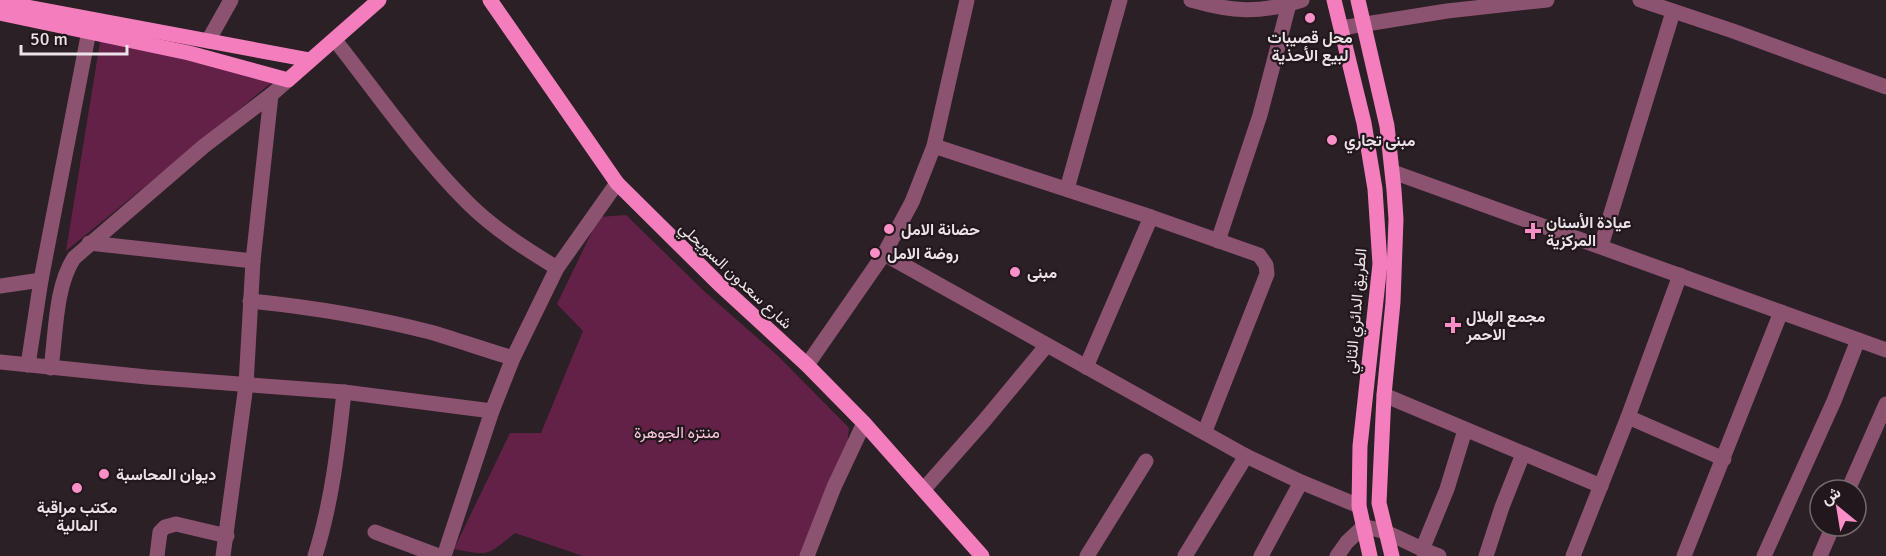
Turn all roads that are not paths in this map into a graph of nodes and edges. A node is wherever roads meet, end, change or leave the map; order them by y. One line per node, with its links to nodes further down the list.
1 (231, 0): 21 (street)
2 (379, 0): 20 (main road)
3 (490, 0): 28 (main road, شارع سعدون السويحلي)
4 (967, 0): 26 (street)
5 (1120, 0): 29 (street)
6 (1194, 0): 12 (street)
7 (1334, 0): 18 (main road, الطريق الدائري الثاني)
8 (1358, 0): 17 (main road)
9 (1547, 0): 14 (street)
10 (1640, 0): 15 (street)
11 (0, 2): 13 (main road)
12 (1295, 2): 31 (street)
13 (35, 4): 21 (main road)
14 (1448, 6): 17 (street)
15 (1673, 12): 24 (street); 33 (street)
16 (0, 14): 19 (main road)
17 (1364, 26): 18 (street); 27 (main road)
18 (1341, 28): 68 (main road, الطريق الدائري الثاني)
19 (89, 31): 23 (main road); 38 (street)
20 (335, 40): 22 (main road); 36 (street)
21 (208, 41): 22 (main road)
22 (310, 60): 23 (main road)
23 (288, 80): 25 (street)
24 (1886, 87)
25 (271, 95): 32 (street); 35 (street)
26 (934, 146): 29 (street); 34 (street)
27 (1393, 172): 33 (street); 53 (main road)
28 (617, 183): 36 (street); 48 (main road, شارع سعدون السويحلي)
29 (1068, 189): 30 (street)
30 (1151, 217): 31 (street); 49 (street)
31 (1218, 241): 59 (street)
32 (89, 243): 35 (street); 50 (street)
33 (1600, 246): 37 (street)
34 (884, 254): 43 (street); 48 (street)
35 (252, 261): 40 (street)
36 (557, 268): 45 (street)
37 (1680, 275): 41 (street); 56 (street)
38 (41, 280): 39 (street); 47 (street)
39 (0, 286)
40 (250, 301): 45 (street); 51 (street)
41 (1781, 312): 42 (street); 62 (street)
42 (1858, 340): 44 (street); 92 (street)
43 (1047, 345): 49 (street); 67 (street)
44 (1886, 350)
45 (513, 358): 55 (street)
46 (0, 362): 47 (street)
47 (28, 365): 50 (street)
48 (807, 365): 57 (main road, شارع سعدون السويحلي)
49 (1086, 367): 59 (street)
50 (51, 368): 51 (street)
51 (246, 385): 52 (street); 72 (street)
52 (344, 392): 55 (street); 77 (street)
53 (1384, 395): 58 (street); 71 (main road)
54 (1886, 404): 64 (street)
55 (492, 411): 79 (street)
56 (1628, 417): 62 (street); 66 (street)
57 (864, 423): 67 (main road, شارع سعدون السويحلي); 80 (street)
58 (1465, 430): 60 (street); 74 (street)
59 (1205, 431): 61 (street)
60 (1523, 454): 66 (street); 89 (street)
61 (1246, 456): 65 (street); 83 (street)
62 (1724, 459): 91 (street)
63 (1146, 461): 82 (street)
64 (1853, 478)
65 (1301, 482): 68 (street); 84 (street)
66 (1600, 486): 90 (street)
67 (924, 489): 81 (main road, شارع سعدون السويحلي)
68 (1359, 506): 69 (main road, الطريق الدائري الثاني)
69 (1363, 527): 71 (street); 85 (street); 86 (main road, الطريق الدائري الثاني)
70 (375, 532): 78 (street)
71 (1386, 532): 74 (street); 87 (main road)
72 (227, 536): 75 (street); 76 (street)
73 (1828, 538): 93 (street)
74 (1422, 550): 88 (street)
75 (157, 556)
76 (223, 556)
77 (315, 556)
78 (439, 556)
79 (444, 556)
80 (807, 556)
81 (982, 556)
82 (1087, 556)
83 (1185, 556)
84 (1262, 556)
85 (1337, 556)
86 (1370, 556)
87 (1392, 556)
88 (1439, 556)
89 (1486, 556)
90 (1573, 556)
91 (1683, 556)
92 (1764, 556)
93 (1820, 556)

